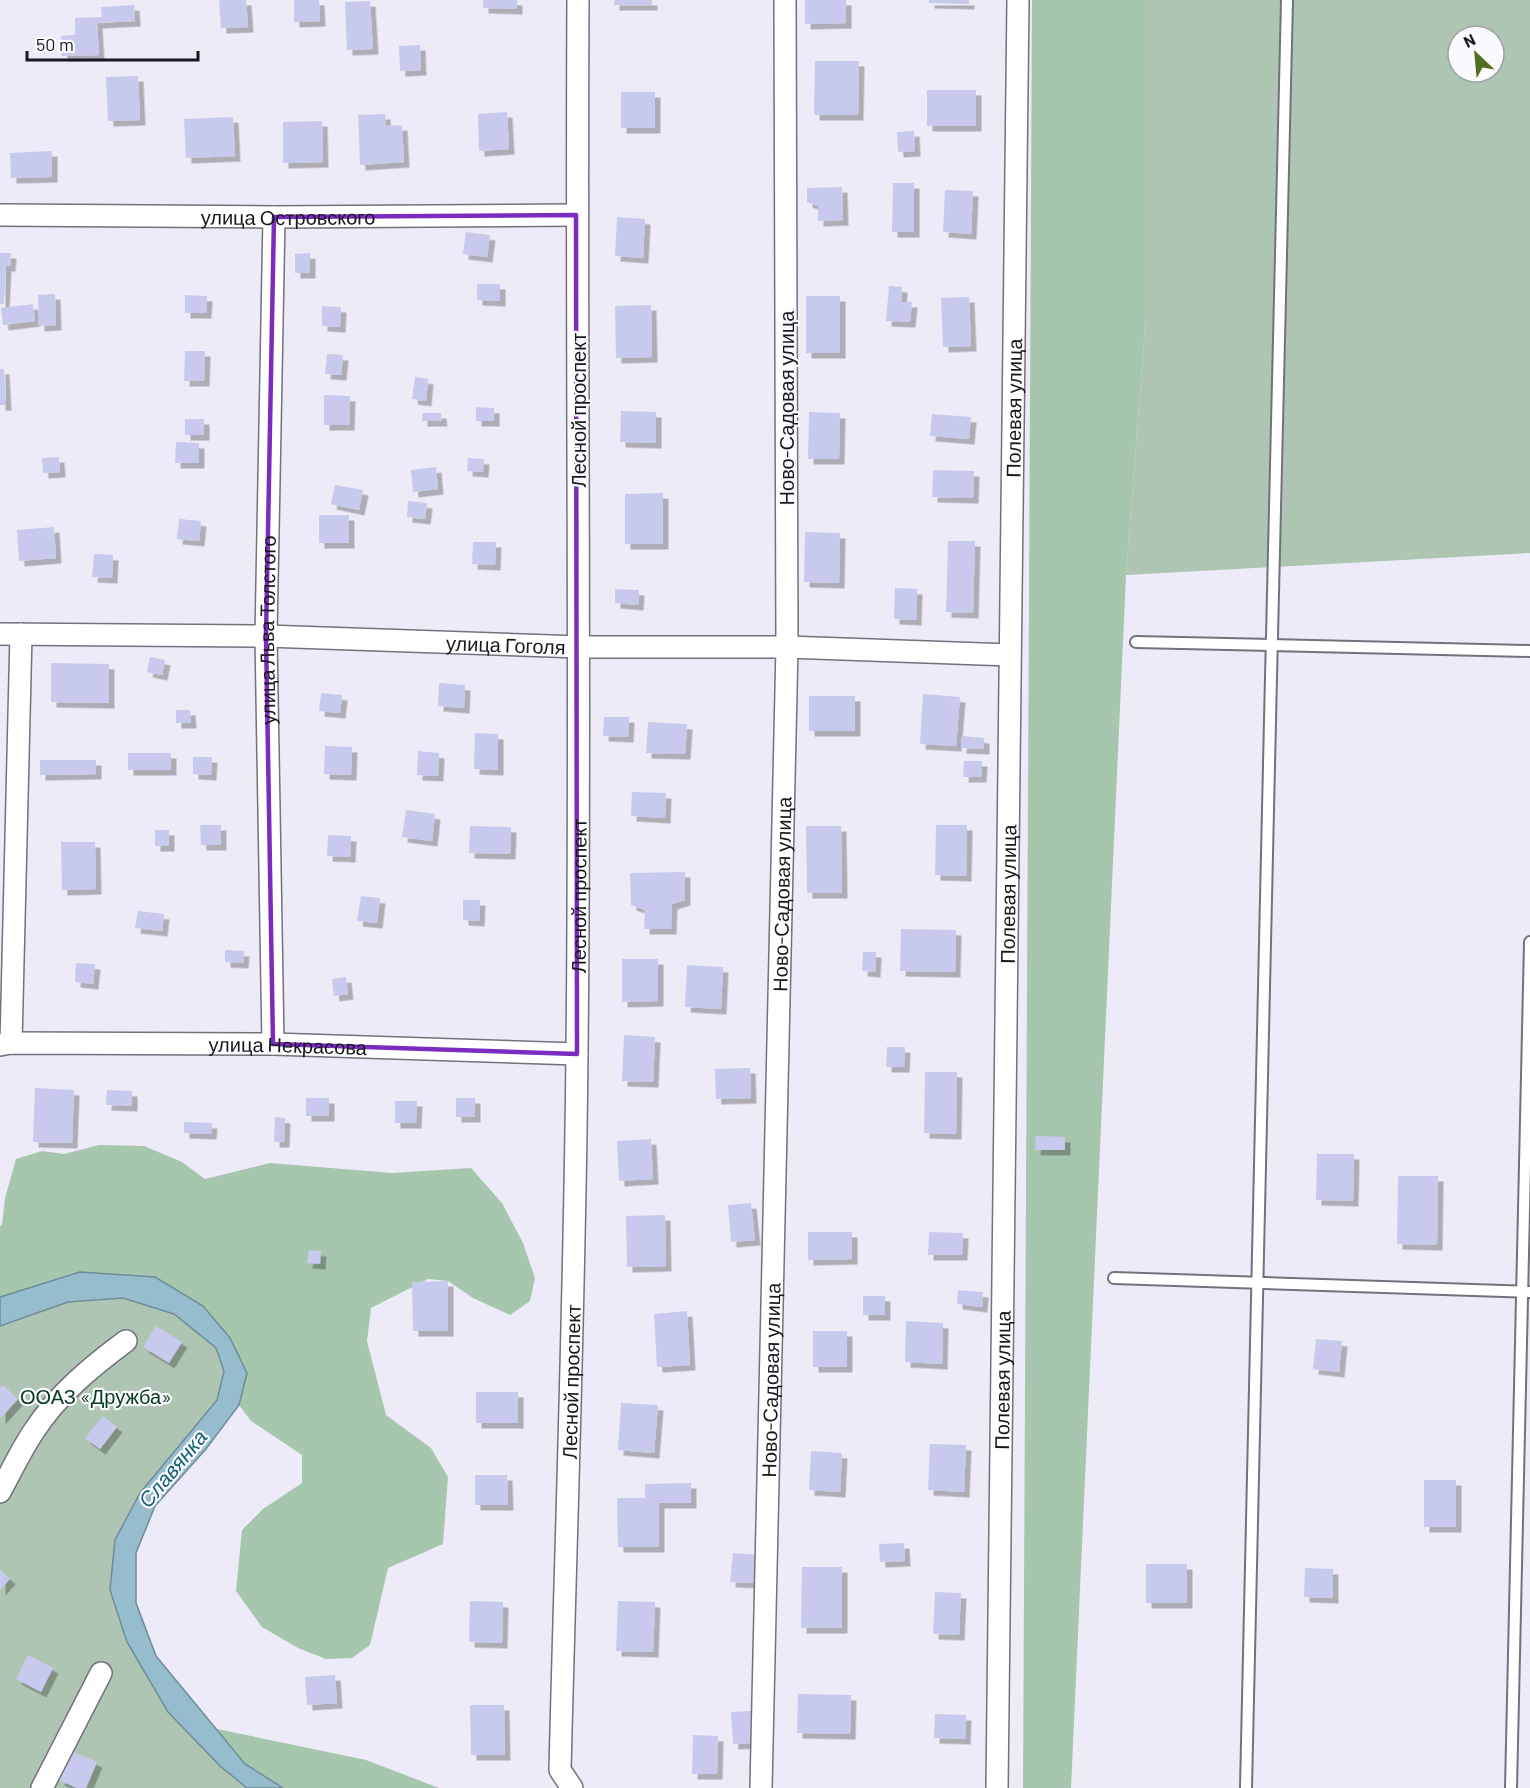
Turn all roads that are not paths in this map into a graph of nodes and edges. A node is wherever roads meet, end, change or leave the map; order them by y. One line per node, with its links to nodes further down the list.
1 (578, 0): 6 (street, Лесной проспект)
2 (785, 0): 14 (street, Ново-Садовая улица)
3 (1018, 0): 16 (street, Полевая улица)
4 (1287, 0): 12 (lane)
5 (0, 215): 7 (street, улица Островского)
6 (576, 215): 7 (street, улица Островского); 13 (street, Лесной проспект)
7 (274, 217): 10 (street, улица Льва Толстого)
8 (0, 634): 9 (street, улица Гоголя)
9 (21, 634): 10 (street, улица Гоголя); 18 (street)
10 (266, 636): 13 (street, улица Гоголя); 19 (street, улица Льва Толстого)
11 (1136, 642): 12 (lane)
12 (1273, 646): 15 (lane); 22 (lane)
13 (579, 647): 14 (street, улица Гоголя); 20 (street, Лесной проспект)
14 (787, 647): 16 (street, улица Гоголя); 29 (street, Ново-Садовая улица)
15 (1530, 651)
16 (1010, 655): 30 (street, Полевая улица)
17 (1530, 942): 23 (lane)
18 (6, 1044): 19 (street, улица Некрасова)
19 (273, 1044): 20 (street, улица Некрасова)
20 (577, 1054): 28 (street, Лесной проспект)
21 (1114, 1278): 22 (lane)
22 (1255, 1284): 23 (lane); 31 (lane)
23 (1526, 1292): 32 (lane)
24 (126, 1341): 25 (street)
25 (0, 1492)
26 (101, 1673): 27 (street)
27 (42, 1788)
28 (572, 1788)
29 (760, 1788)
30 (997, 1788)
31 (1246, 1788)
32 (1511, 1788)

